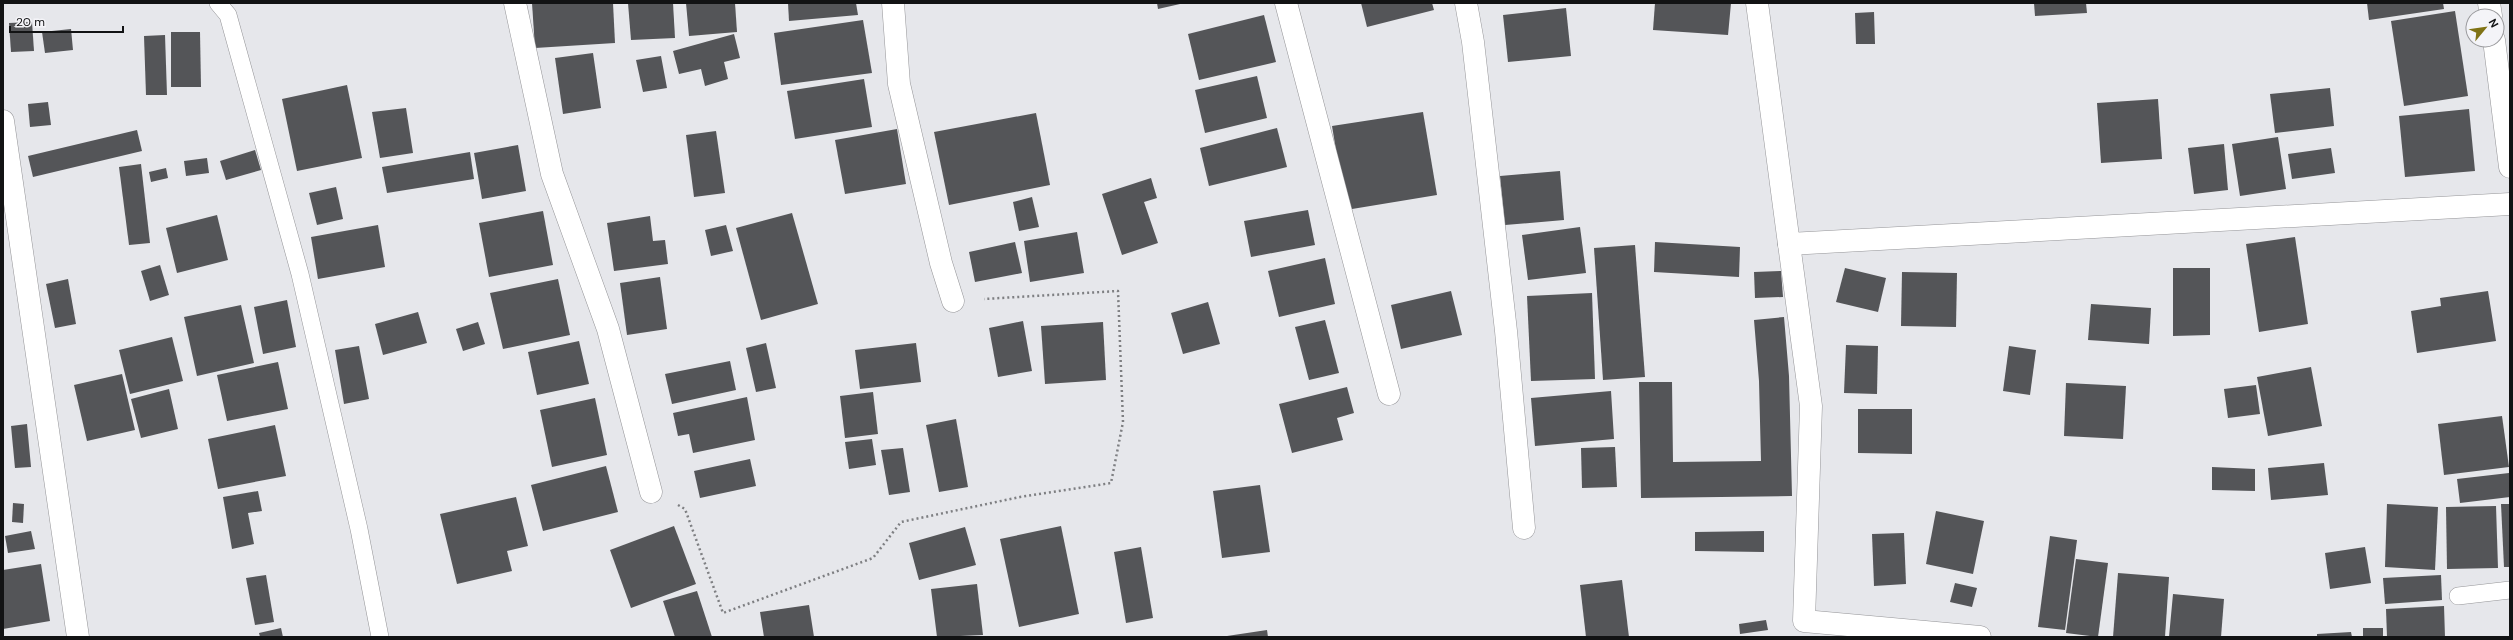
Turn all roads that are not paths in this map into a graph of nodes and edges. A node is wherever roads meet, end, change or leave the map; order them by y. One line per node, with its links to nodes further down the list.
1 (218, 3): 19 (lane)
2 (515, 3): 14 (street)
3 (893, 3): 12 (street)
4 (1286, 3): 13 (street)
5 (1466, 3): 15 (street)
6 (1757, 3): 11 (street)
7 (2495, 48): 9 (street)
8 (3, 121): 18 (street)
9 (2510, 167)
10 (2510, 204): 11 (street)
11 (1789, 244): 20 (street)
12 (953, 301)
13 (1388, 394)
14 (651, 492)
15 (1524, 528)
16 (2510, 590): 17 (lane)
17 (2458, 596)
18 (78, 637)
19 (380, 637)
20 (1980, 637)

